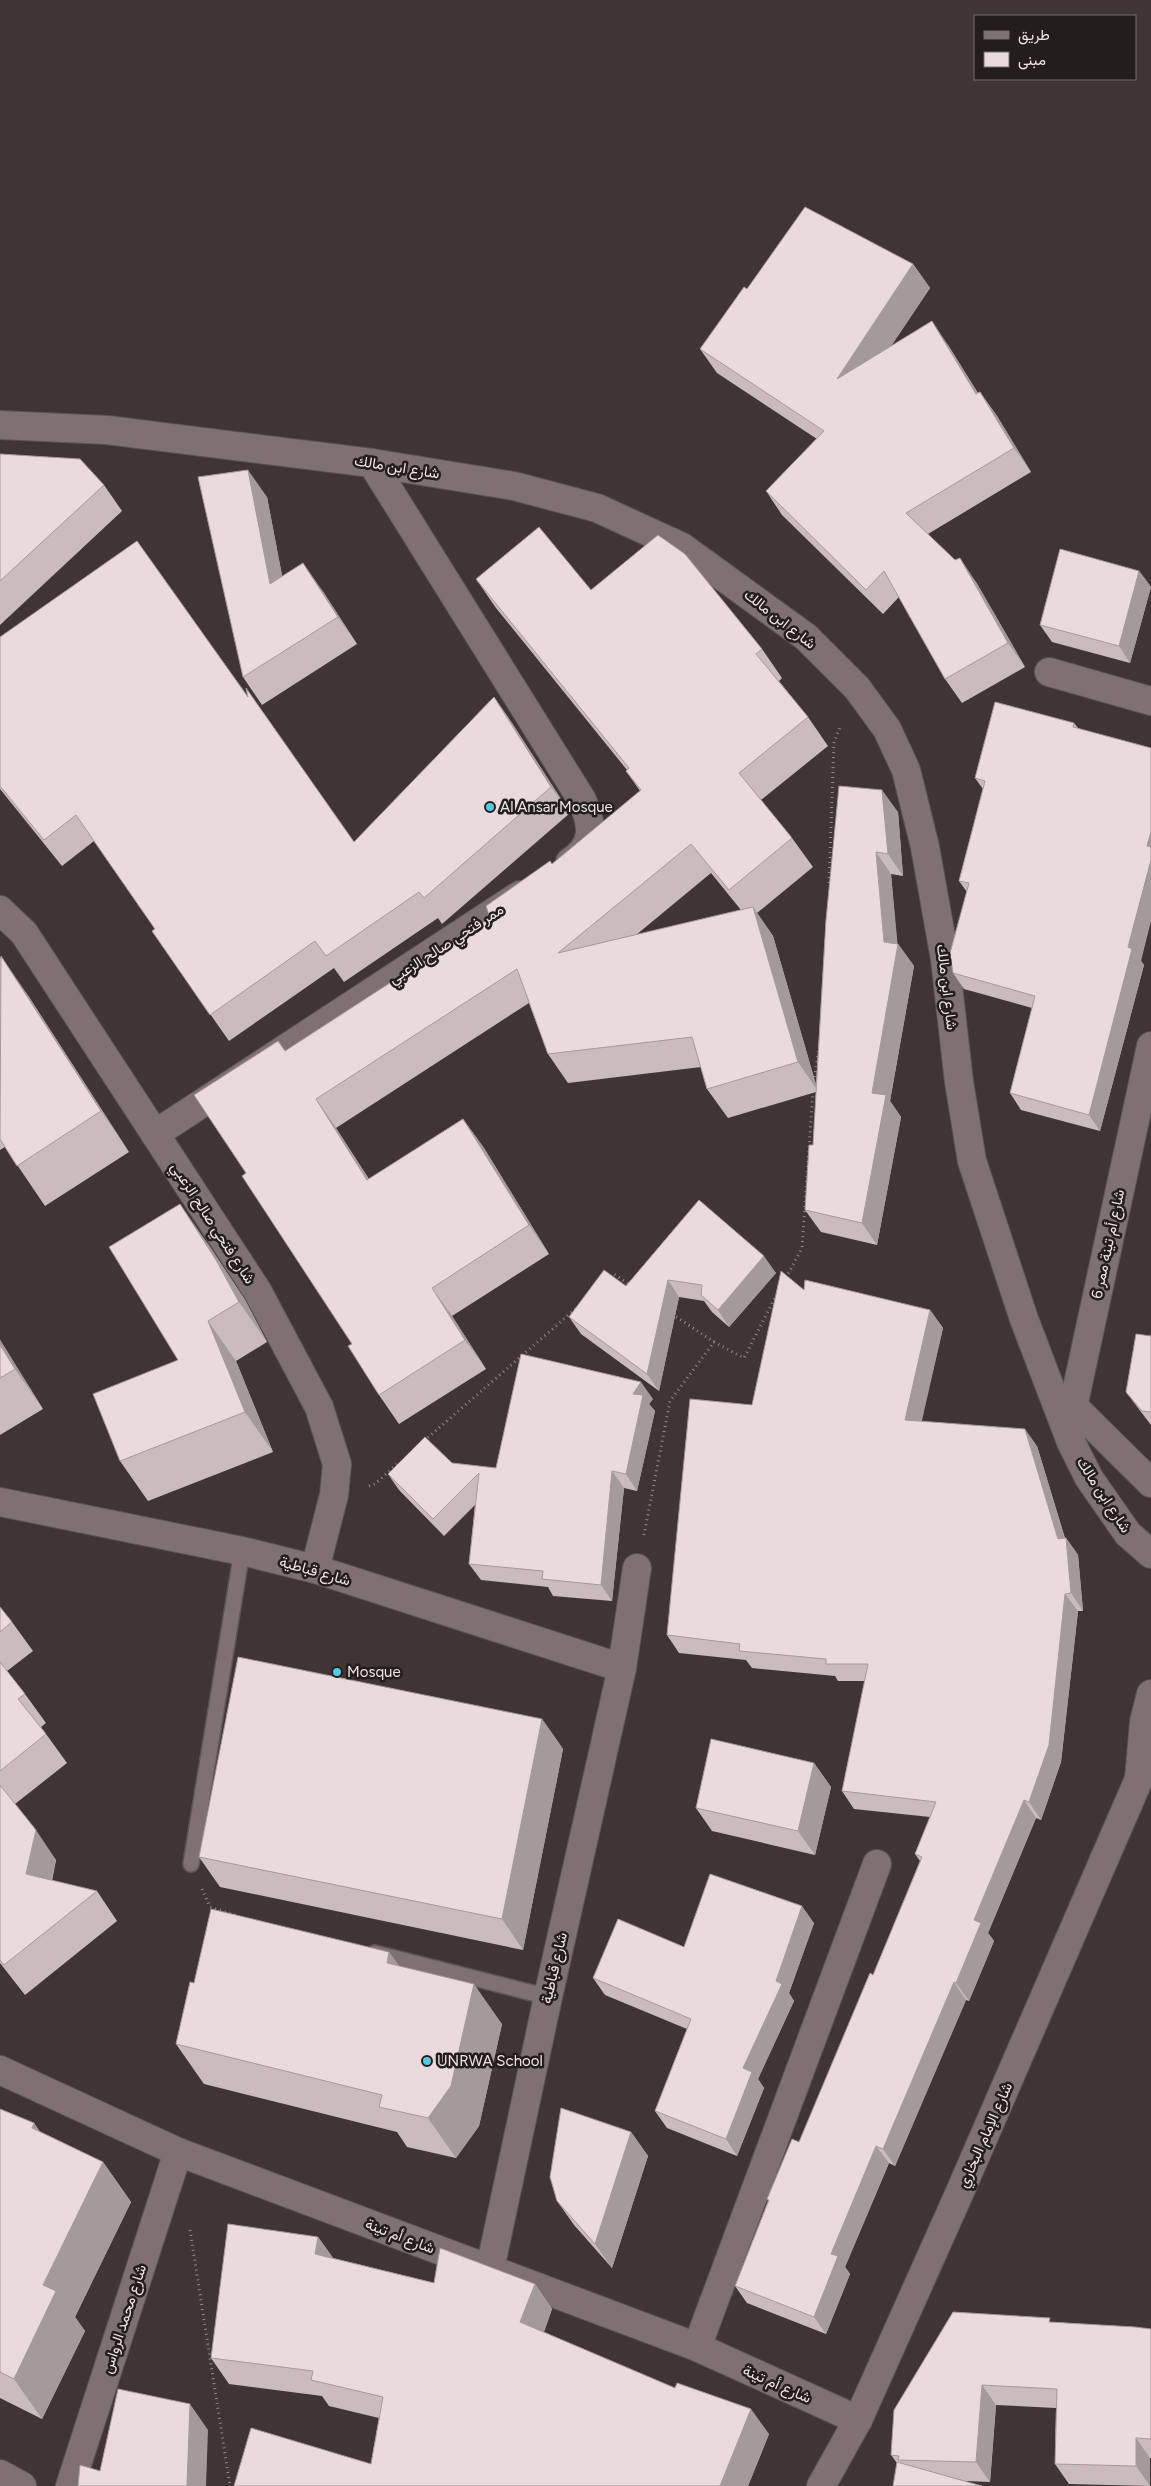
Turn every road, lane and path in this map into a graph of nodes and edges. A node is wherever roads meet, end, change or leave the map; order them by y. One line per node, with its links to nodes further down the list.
1 (0, 425): 2 (street, شارع ابن مالك)
2 (372, 463): 4 (street, شارع ابن مالك); 10 (street, ممر فتحي صالح الزعبي)
3 (1049, 672): 5 (street)
4 (857, 688): 6 (path); 18 (street, شارع ابن مالك)
5 (1151, 701)
6 (829, 891)
7 (0, 910): 10 (street, شارع فتحي صالح الزعبي)
8 (820, 1039): 12 (path)
9 (1151, 1046): 19 (street, شارع أم تينة ممر 6)
10 (155, 1134): 24 (street, شارع فتحي صالح الزعبي)
11 (607, 1281): 13 (path)
12 (784, 1282)
13 (637, 1290)
14 (779, 1290): 17 (path)
15 (584, 1301): 21 (path)
16 (668, 1311): 17 (path)
17 (714, 1342): 28 (path)
18 (1045, 1372): 19 (street, شارع ابن مالك); 20 (street, شارع ابن مالك)
19 (1073, 1407): 20 (street, شارع أم تينة ممر 6); 23 (street, شارع ابن مالك)
20 (1071, 1442): 27 (street, شارع ابن مالك)
21 (420, 1445)
22 (405, 1458): 24 (path)
23 (1151, 1483)
24 (334, 1495): 29 (street, شارع فتحي صالح الزعبي)
25 (0, 1502): 26 (street, شارع قباطية)
26 (242, 1550): 29 (street, شارع قباطية); 33 (lane)
27 (1151, 1554)
28 (638, 1568): 30 (street, شارع قباطية)
29 (315, 1569): 30 (street, شارع قباطية)
30 (622, 1668): 37 (street, شارع قباطية)
31 (1151, 1694): 32 (street, شارع الإمام البخاري)
32 (1145, 1772): 43 (street, شارع الإمام البخاري)
33 (191, 1864): 35 (path)
34 (877, 1864): 42 (street)
35 (244, 1918)
36 (356, 1948): 37 (lane)
37 (548, 1997): 41 (street, شارع قباطية)
38 (0, 2070): 39 (street, شارع أم تينة)
39 (178, 2152): 41 (street, شارع أم تينة); 46 (street, شارع محمد الرواس)
40 (189, 2221): 47 (path)
41 (490, 2269): 42 (street, شارع أم تينة)
42 (697, 2347): 43 (street, شارع أم تينة)
43 (858, 2420): 48 (street, شارع الإمام البخاري)
44 (0, 2474): 45 (street)
45 (22, 2486)
46 (70, 2486)
47 (230, 2486)
48 (821, 2486)

